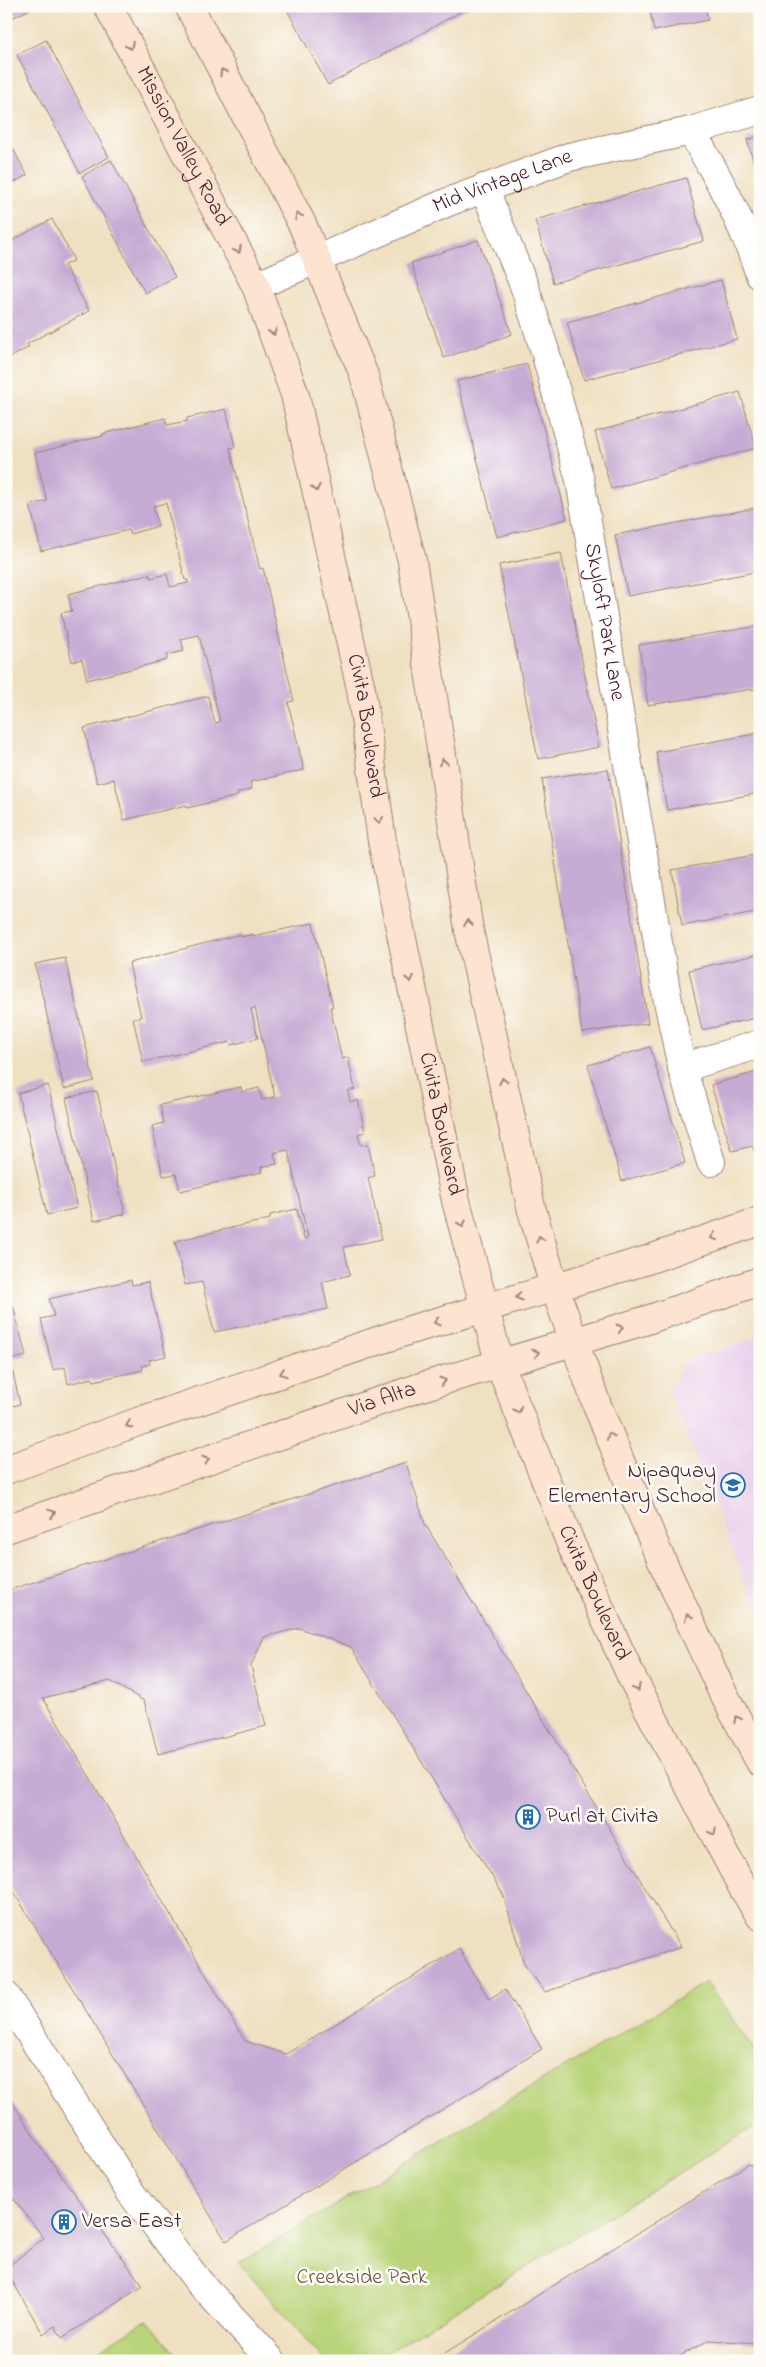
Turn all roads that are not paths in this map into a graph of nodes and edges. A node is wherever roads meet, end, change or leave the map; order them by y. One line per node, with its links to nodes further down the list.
1 (108, 6): 8 (main road, Mission Valley Road, one-way to 8)
2 (189, 6): 6 (main road, one-way to 2)
3 (760, 110): 4 (street, Mid Vintage Lane)
4 (691, 131): 5 (street, Mid Vintage Lane); 7 (street)
5 (484, 188): 6 (street, Mid Vintage Lane); 10 (street, Skyloft Park Lane)
6 (318, 260): 8 (street, Mid Vintage Lane); 14 (main road, one-way to 6)
7 (760, 275)
8 (256, 286): 15 (main road, Civita Boulevard, one-way to 15)
9 (760, 1044): 10 (street)
10 (682, 1068): 11 (street, Skyloft Park Lane)
11 (711, 1162)
12 (760, 1221): 14 (main road, one-way to 14)
13 (760, 1281): 16 (main road, Via Alta, one-way to 13)
14 (554, 1286): 15 (main road, one-way to 15); 16 (main road)
15 (484, 1308): 17 (main road, Civita Boulevard); 18 (main road, one-way to 18)
16 (573, 1341): 17 (main road, Via Alta, one-way to 16); 20 (main road, one-way to 16)
17 (500, 1365): 19 (main road, Via Alta, one-way to 17); 21 (main road, Civita Boulevard, one-way to 21)
18 (6, 1470)
19 (6, 1530)
20 (760, 1762)
21 (760, 1916)
22 (6, 1996): 23 (street)
23 (272, 2361)

